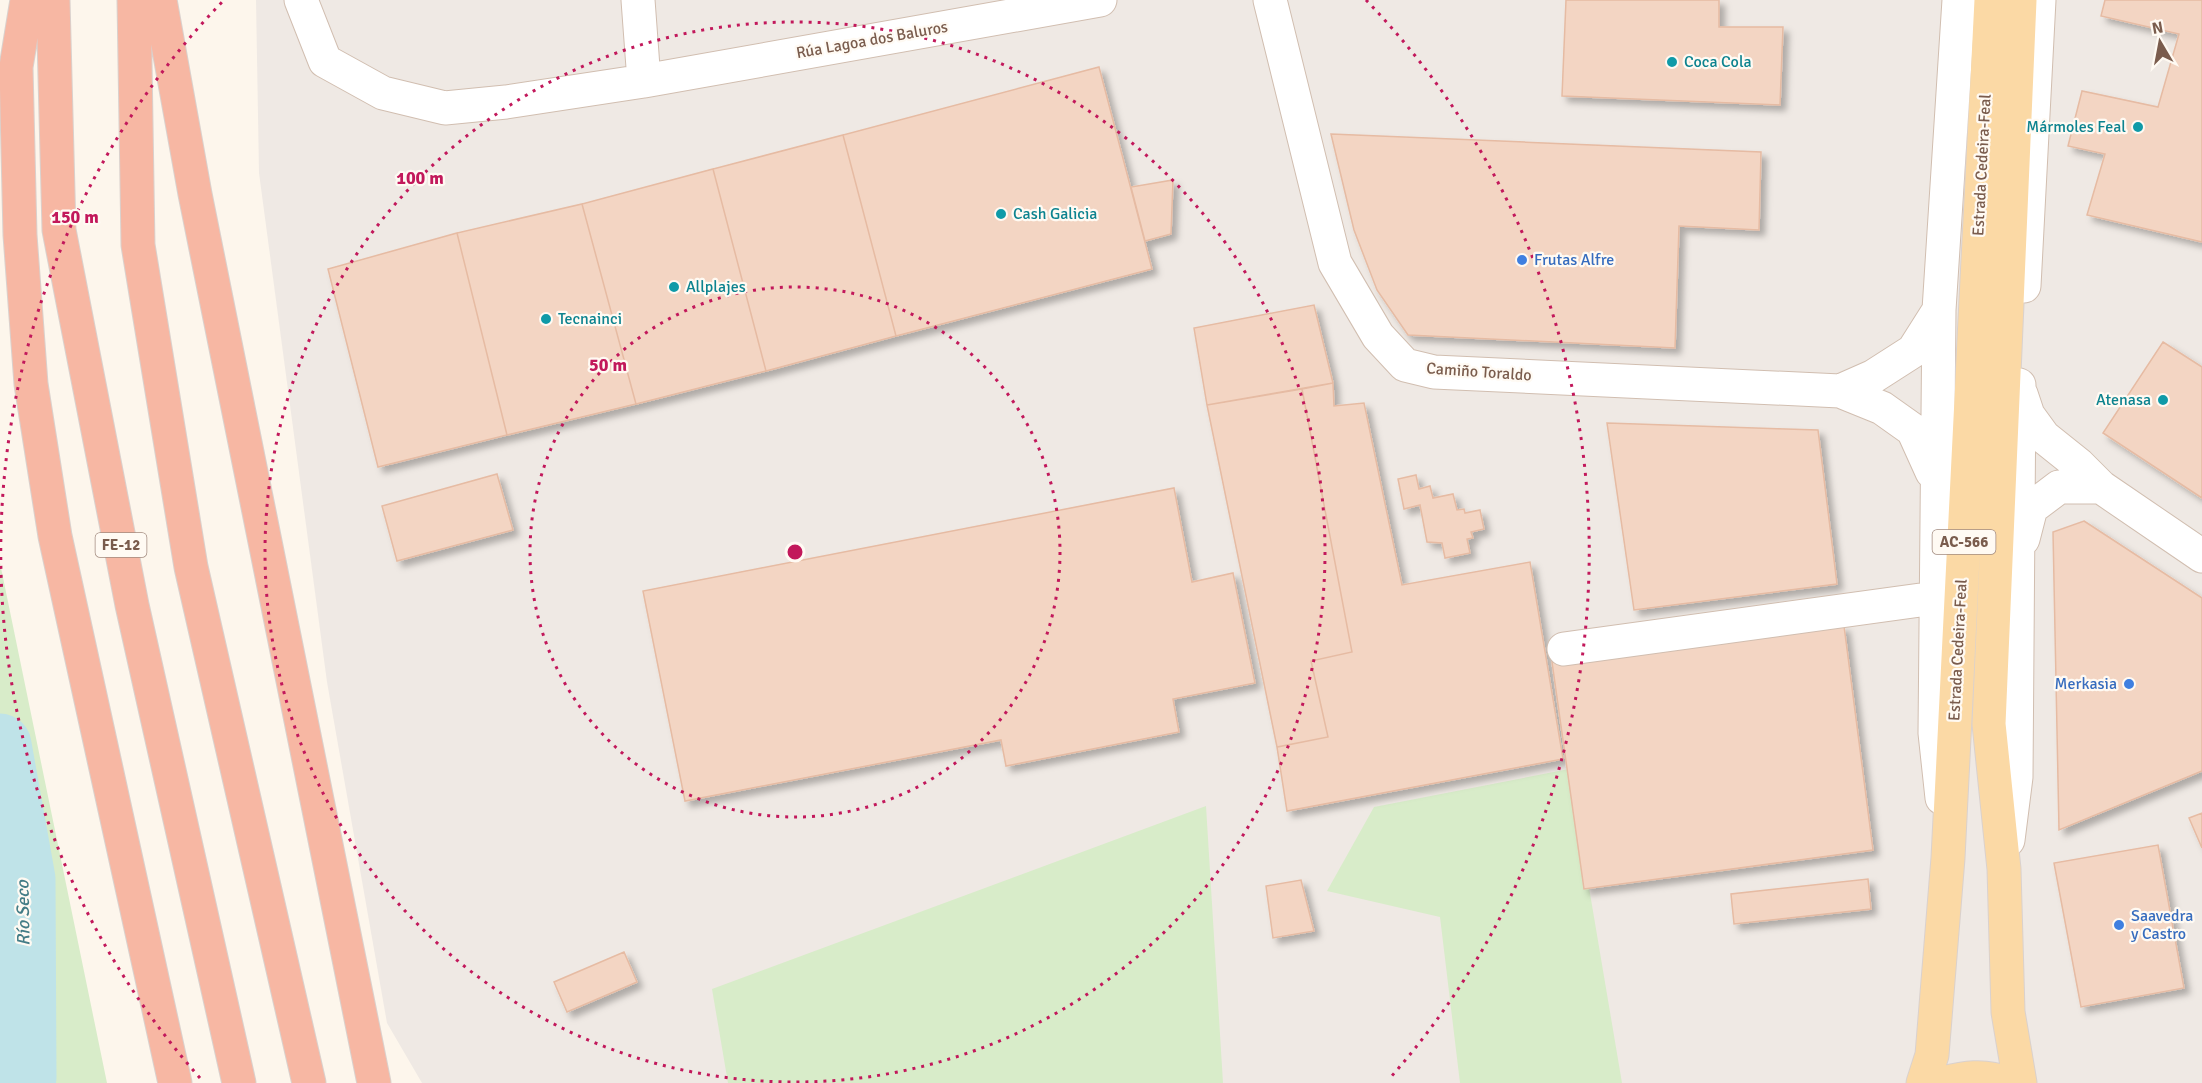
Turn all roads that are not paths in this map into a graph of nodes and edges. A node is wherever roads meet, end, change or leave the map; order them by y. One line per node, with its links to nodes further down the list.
1 (27, 0): 25 (highway)
2 (53, 0): 26 (highway, FE-12)
3 (134, 0): 27 (highway)
4 (160, 0): 28 (highway)
5 (301, 0): 13 (street, Rúa Lagoa dos Baluros)
6 (638, 0): 13 (street)
7 (1100, 0): 13 (street, Rúa Lagoa dos Baluros)
8 (1270, 0): 16 (street, Camiño Toraldo)
9 (1959, 0): 14 (street)
10 (1991, 0): 23 (main road, Estrada Cedeira-Feal / AC-566)
11 (2020, 0): 24 (main road, Estrada Cedeira-Feal / AC-566)
12 (2039, 0): 15 (street)
13 (644, 81)
14 (1939, 310): 16 (street, Camiño Toraldo); 17 (street)
15 (2019, 387): 18 (street); 20 (street)
16 (1840, 391): 17 (street, Camiño Toraldo)
17 (1936, 481): 21 (street)
18 (2101, 487): 19 (street); 20 (street)
19 (2202, 556)
20 (2016, 567): 24 (street)
21 (1935, 598): 22 (street); 23 (street)
22 (1564, 649)
23 (1948, 858): 29 (main road, Estrada Cedeira-Feal / AC-566)
24 (2004, 869): 32 (main road, Estrada Cedeira-Feal / AC-566)
25 (175, 1083)
26 (239, 1083)
27 (309, 1083)
28 (374, 1083)
29 (1923, 1083)
30 (1942, 1083): 31 (main road)
31 (2006, 1083)
32 (2020, 1083)

